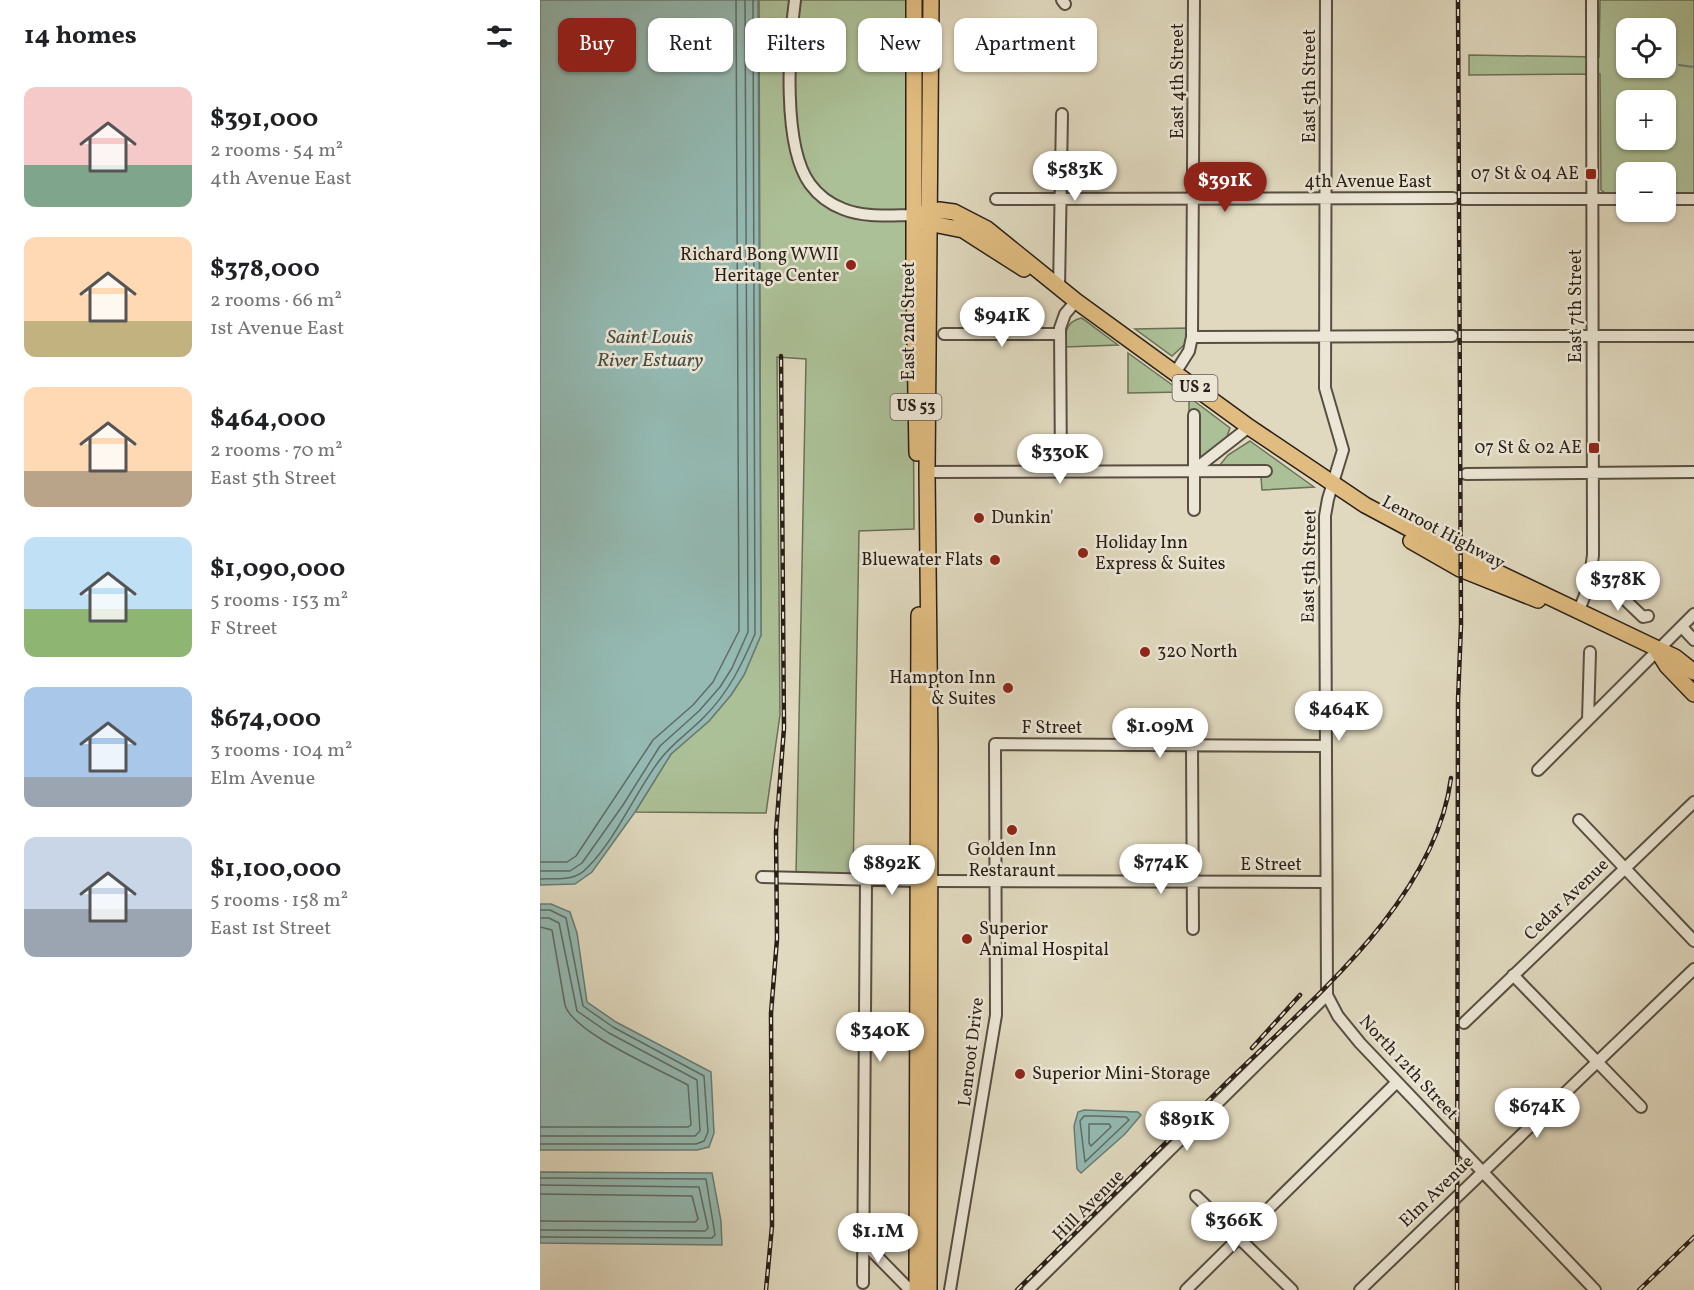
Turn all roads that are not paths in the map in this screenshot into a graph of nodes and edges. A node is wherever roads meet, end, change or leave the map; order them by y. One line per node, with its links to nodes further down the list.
1 (795, 0): 16 (street)
2 (914, 0): 16 (highway, East 2nd Street)
3 (931, 0): 16 (highway, East 2nd Street)
4 (1194, 0): 15 (street, East 4th Street)
5 (1326, 0): 8 (street, East 5th Street)
6 (1592, 0): 11 (street, East 7th Street)
7 (1062, 114): 10 (street)
8 (1326, 198): 11 (street, 4th Avenue East); 15 (street, 4th Avenue East); 21 (street, East 5th Street)
9 (996, 199): 10 (street, 4th Avenue East)
10 (1061, 199): 15 (street, 4th Avenue East); 17 (street)
11 (1592, 199): 12 (street, 4th Avenue East); 22 (street, East 7th Street)
12 (1616, 199)
13 (1676, 199): 14 (street)
14 (1694, 199)
15 (1194, 200): 24 (street, East 4th Street)
16 (925, 217): 17 (highway, Lenroot Highway / US 2); 32 (highway, East 2nd Street / US 53)
17 (1059, 289): 18 (highway, Lenroot Highway / US 2)
18 (1076, 301): 20 (street); 25 (highway, Lenroot Highway / US 2)
19 (944, 334): 20 (street)
20 (1060, 334): 28 (street)
21 (1325, 335): 22 (street); 24 (street); 35 (street, East 5th Street)
22 (1592, 336): 23 (street); 31 (street, East 7th Street)
23 (1694, 336)
24 (1192, 337): 25 (street, East 4th Street)
25 (1175, 373): 27 (highway, Lenroot Highway / US 2)
26 (1194, 415): 29 (street)
27 (1249, 427): 29 (street); 35 (highway, Lenroot Highway / US 2)
28 (1060, 471): 29 (street); 32 (street)
29 (1194, 471): 30 (street); 36 (street)
30 (1266, 471)
31 (1592, 471): 33 (street); 34 (street); 37 (street, East 7th Street)
32 (922, 472): 58 (highway, East 2nd Street / US 53)
33 (1694, 472)
34 (1466, 474)
35 (1332, 486): 38 (highway, Lenroot Highway / US 2); 50 (street, East 5th Street)
36 (1194, 510)
37 (1592, 568): 38 (street, East 7th Street); 40 (street)
38 (1579, 610): 43 (highway, Lenroot Highway / US 2)
39 (1694, 614): 41 (street)
40 (1648, 616)
41 (1682, 627): 42 (street); 43 (street)
42 (1694, 640)
43 (1657, 651): 45 (highway, US 2); 46 (highway, US 2); 47 (street)
44 (1590, 652): 47 (street)
45 (1694, 672)
46 (1694, 694)
47 (1588, 720): 51 (street)
48 (995, 744): 49 (street, F Street); 56 (street, Lenroot Drive)
49 (1192, 745): 50 (street, F Street); 59 (street)
50 (1324, 746): 60 (street, East 5th Street)
51 (1538, 770)
52 (1694, 802): 54 (street, Cedar Avenue)
53 (1579, 820): 54 (street)
54 (1624, 868): 62 (street); 64 (street, Cedar Avenue)
55 (762, 877): 57 (street, E Street)
56 (996, 880): 58 (street, E Street); 59 (street, E Street); 79 (street, Lenroot Drive)
57 (866, 881): 58 (street, E Street); 74 (street)
58 (924, 881): 72 (highway, East 2nd Street / US 53)
59 (1193, 881): 60 (street, E Street); 61 (street)
60 (1325, 882): 65 (street, East 5th Street)
61 (1193, 929)
62 (1694, 941)
63 (1694, 969): 67 (street, Elm Avenue)
64 (1513, 975): 66 (street, Cedar Avenue); 67 (street)
65 (1327, 995): 68 (street, North 12th Street); 80 (street, Hill Avenue)
66 (1464, 1023)
67 (1596, 1062): 69 (street); 70 (street, Elm Avenue)
68 (1398, 1082): 70 (street, North 12th Street); 73 (street)
69 (1641, 1107)
70 (1482, 1172): 83 (street, Elm Avenue); 84 (street, North 12th Street)
71 (1196, 1196): 73 (street)
72 (924, 1197): 77 (highway, East 2nd Street / US 53); 78 (highway, East 2nd Street / US 53)
73 (1239, 1238): 81 (street); 82 (street)
74 (865, 1244): 75 (street); 76 (street)
75 (863, 1282)
76 (910, 1290)
77 (916, 1290)
78 (929, 1290)
79 (950, 1290)
80 (1028, 1290)
81 (1186, 1290)
82 (1292, 1290)
83 (1360, 1290)
84 (1595, 1290)

